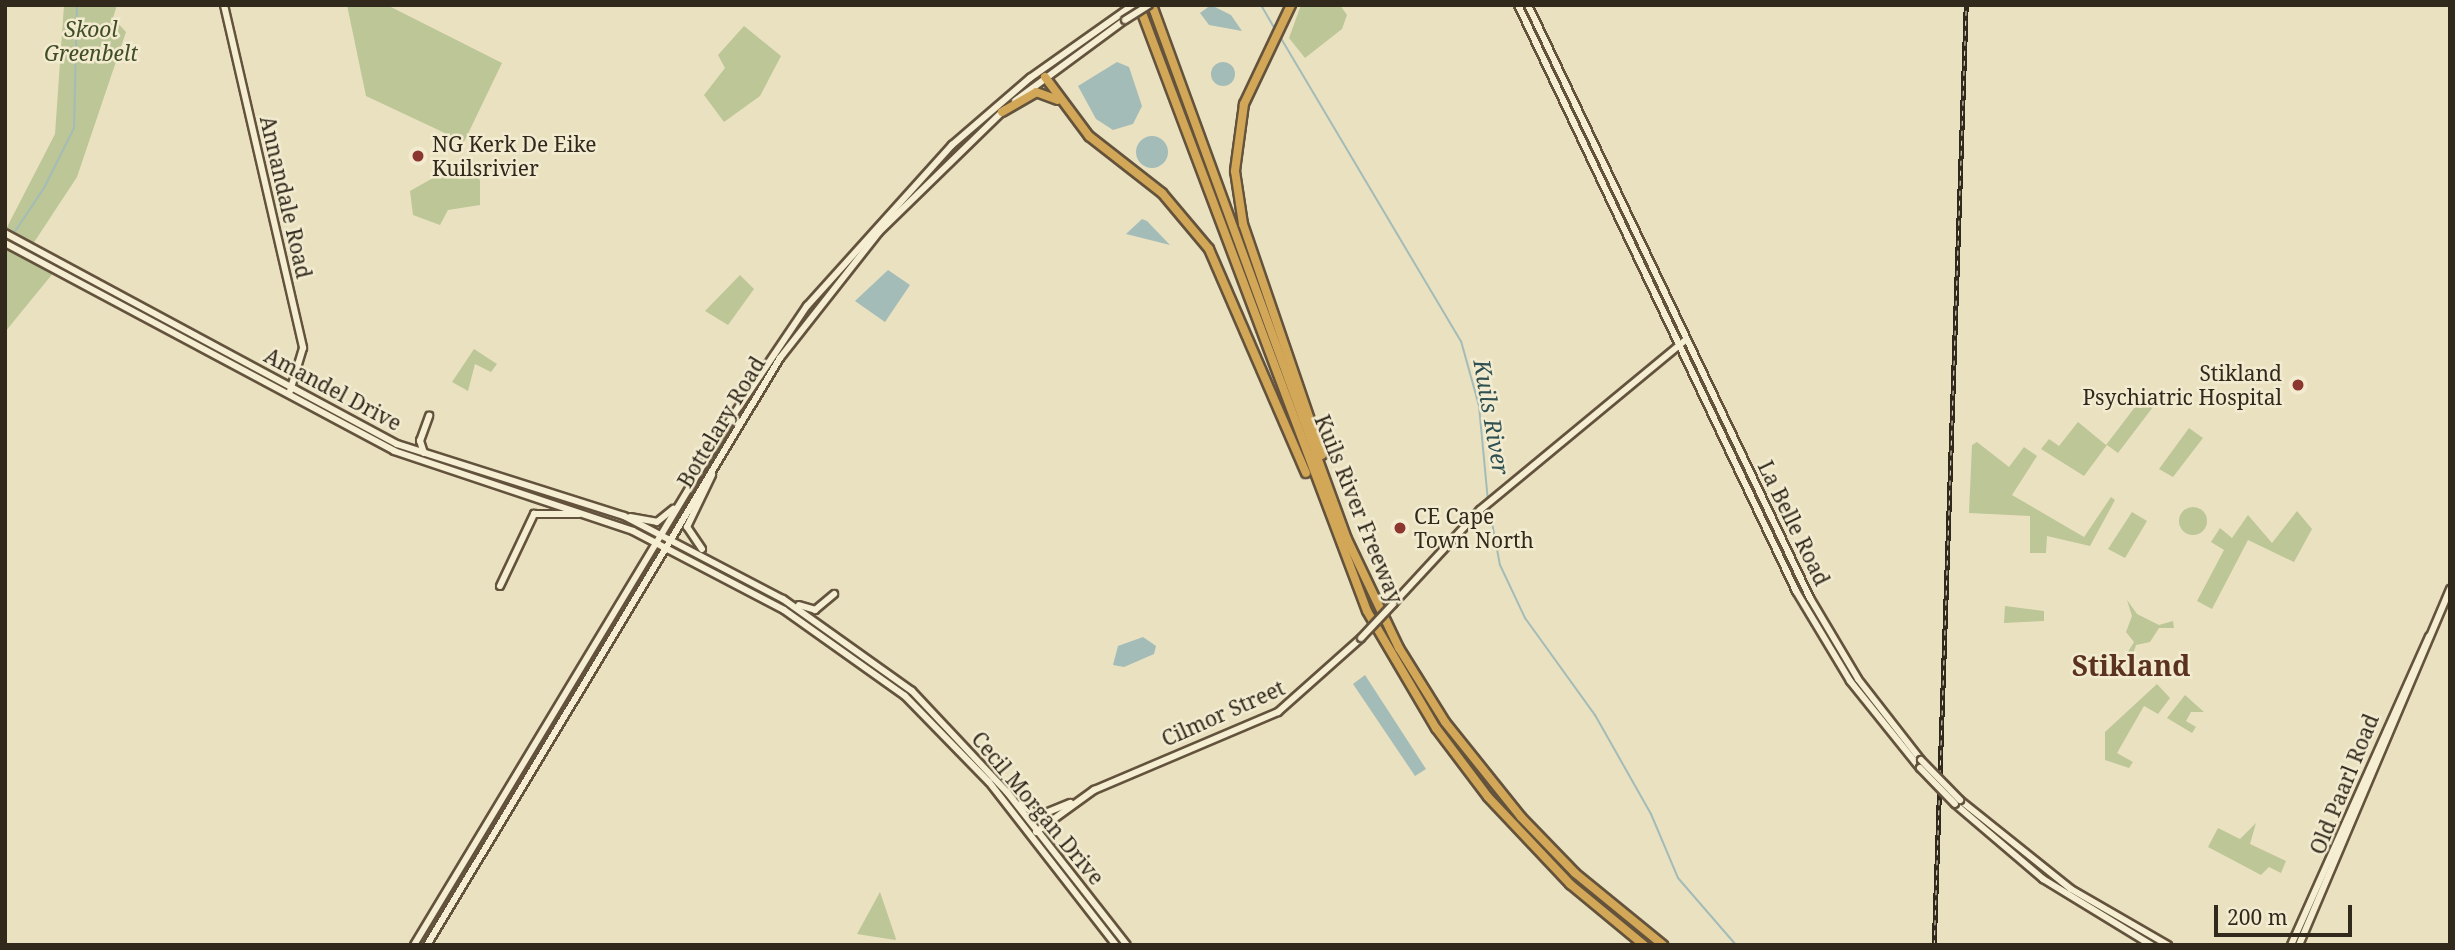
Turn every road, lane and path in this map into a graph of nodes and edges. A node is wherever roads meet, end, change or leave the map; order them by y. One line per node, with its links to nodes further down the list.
1 (224, 5): 15 (main road, Annandale Road)
2 (1133, 5): 20 (main road, Bottelary Road)
3 (1139, 5): 22 (highway, Kuils River Freeway)
4 (1151, 5): 8 (main road, Bottelary Road, bridge); 21 (highway, Kuils River Freeway)
5 (1291, 5): 21 (highway)
6 (1518, 5): 14 (main road, La Belle Road)
7 (1528, 5): 13 (main road, La Belle Road)
8 (1045, 77): 9 (highway); 10 (main road, Bottelary Road)
9 (1065, 106): 10 (highway); 22 (highway)
10 (1002, 112): 18 (main road, Bottelary Road)
11 (5, 233): 15 (main road, Amandel Drive)
12 (5, 243): 16 (main road, Amandel Drive)
13 (1687, 339): 14 (main road, Cilmor Street); 37 (main road, La Belle Road, bridge)
14 (1680, 345): 35 (main road, Cilmor Street, bridge); 37 (main road, La Belle Road, bridge)
15 (292, 388): 16 (main road, Annandale Road); 19 (main road, Amandel Drive)
16 (288, 396): 23 (main road, Amandel Drive)
17 (429, 416): 19 (main road)
18 (725, 447): 26 (main road, Bottelary Road); 29 (main road)
19 (426, 455): 24 (main road, Amandel Drive)
20 (695, 479): 24 (main road); 25 (main road, Bottelary Road)
21 (1334, 503): 48 (highway, Kuils River Freeway)
22 (1323, 507): 47 (highway, Kuils River Freeway)
23 (580, 514): 27 (main road, Amandel Drive); 30 (main road)
24 (624, 516): 25 (main road, Amandel Drive)
25 (662, 533): 26 (main road, Amandel Drive); 27 (main road, Bottelary Road)
26 (671, 538): 28 (main road, Bottelary Road); 29 (main road, Cecil Morgan Drive)
27 (657, 542): 28 (main road, Cecil Morgan Drive); 43 (main road, Bottelary Road)
28 (667, 547): 38 (main road, Cecil Morgan Drive); 44 (main road, Bottelary Road)
29 (756, 583): 32 (main road, Cecil Morgan Drive)
30 (499, 586)
31 (2450, 589): 34 (main road, Old Paarl Road)
32 (776, 594): 33 (main road); 36 (main road, Cecil Morgan Drive)
33 (834, 594)
34 (2429, 636): 51 (main road, Old Paarl Road); 52 (main road, Old Paarl Road)
35 (1081, 797): 36 (main road); 38 (main road, Cilmor Street)
36 (1015, 802): 38 (main road, Cecil Morgan Drive)
37 (1957, 802): 39 (main road, La Belle Road); 41 (main road, La Belle Road)
38 (1035, 833): 45 (main road, Cecil Morgan Drive); 46 (main road, Cecil Morgan Drive)
39 (2071, 889): 40 (main road, La Belle Road); 41 (main road)
40 (2102, 907): 42 (main road); 50 (main road, La Belle Road)
41 (2097, 915): 42 (main road, La Belle Road)
42 (2130, 933): 49 (main road, La Belle Road)
43 (414, 945)
44 (427, 945)
45 (1116, 945)
46 (1127, 945)
47 (1643, 945)
48 (1662, 945)
49 (2151, 945)
50 (2168, 945)
51 (2291, 945)
52 (2299, 945)

